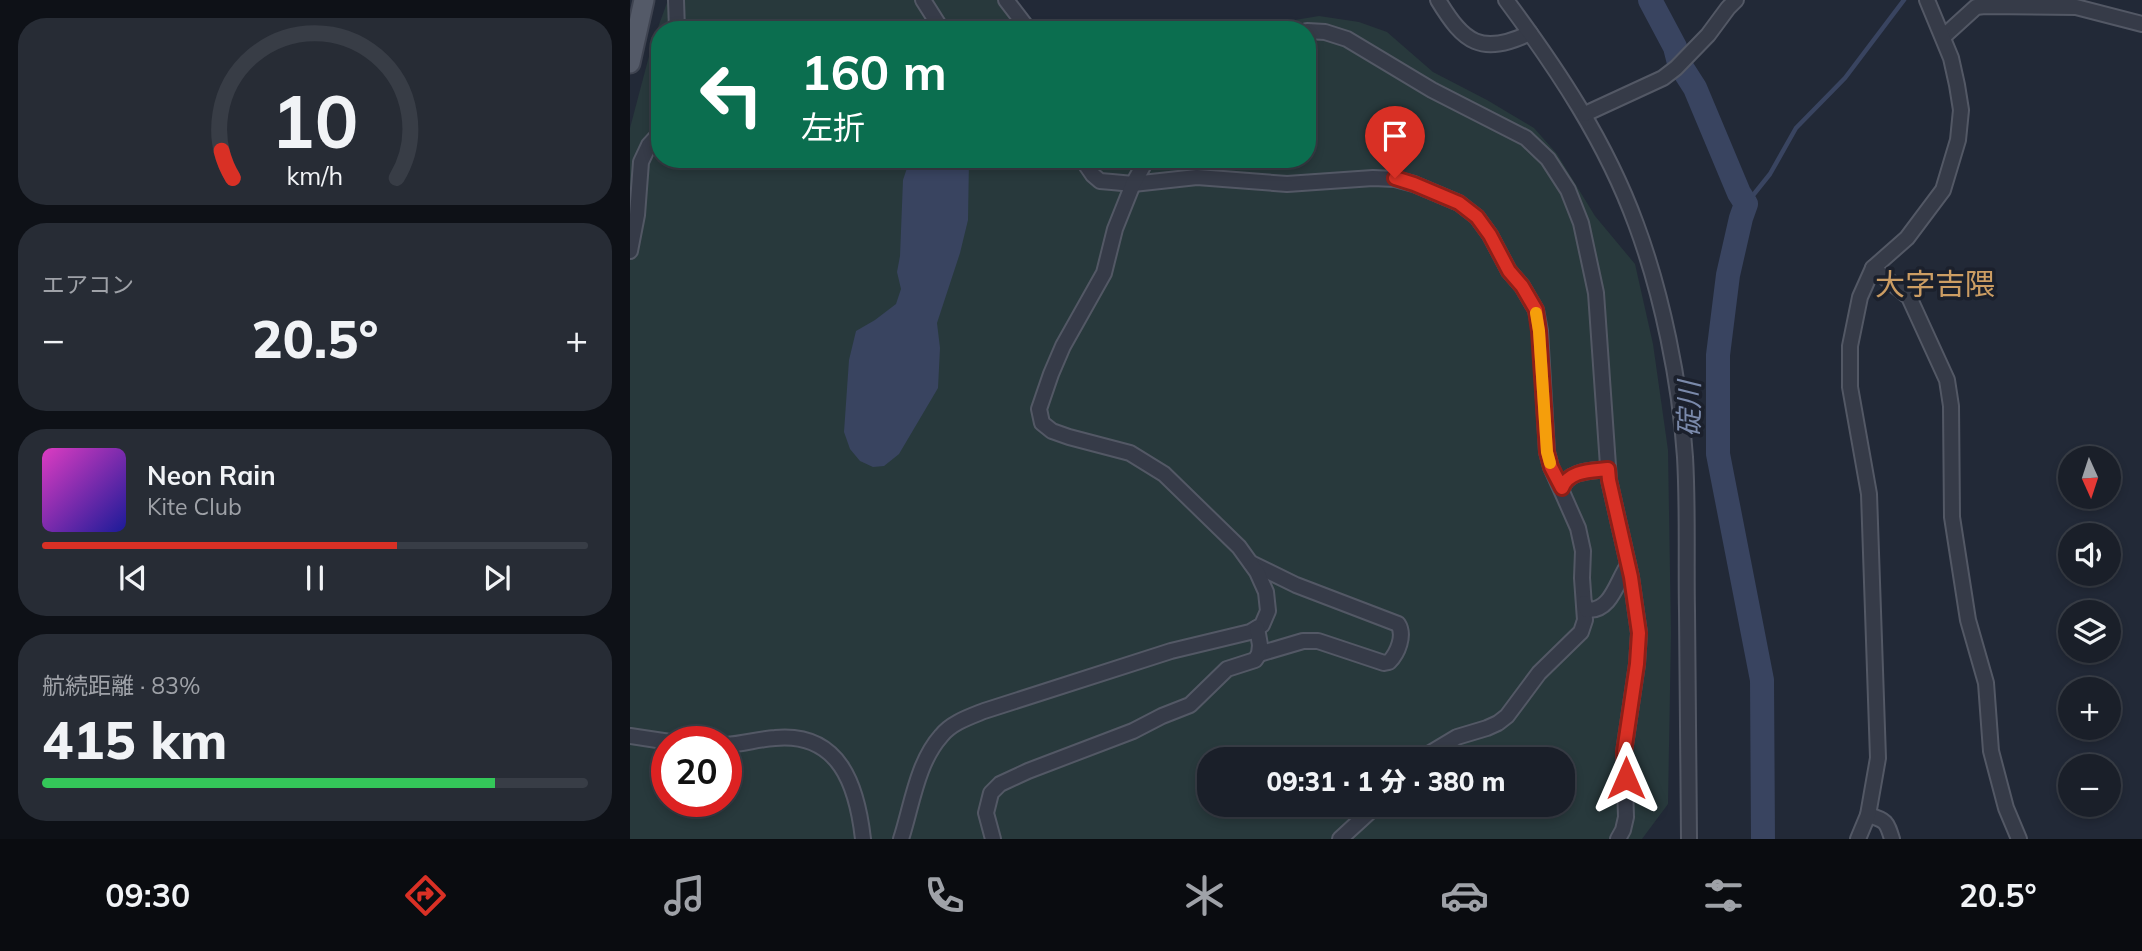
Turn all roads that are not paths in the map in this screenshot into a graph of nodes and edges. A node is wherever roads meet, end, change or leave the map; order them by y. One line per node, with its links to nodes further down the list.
1 (643, 0): 16 (main road)
2 (676, 0): 9 (street)
3 (923, 0): 10 (street)
4 (1006, 0): 11 (street)
5 (1438, 0): 14 (street)
6 (1506, 0): 14 (street)
7 (1736, 0): 17 (street)
8 (1927, 0): 15 (street)
9 (677, 21)
10 (936, 21)
11 (1022, 21)
12 (2142, 24): 15 (street)
13 (1316, 32): 24 (street)
14 (1530, 33): 17 (street)
15 (1943, 37): 23 (street)
16 (630, 63)
17 (1585, 114): 42 (street)
18 (651, 143): 22 (street)
19 (1088, 168): 21 (street)
20 (1142, 168): 21 (street)
21 (1133, 184): 25 (street); 26 (street)
22 (630, 251)
23 (1873, 268): 35 (street); 45 (street)
24 (1608, 469): 25 (street); 27 (street)
25 (1562, 488): 28 (street)
26 (1250, 562): 29 (street); 30 (street)
27 (1628, 565): 28 (street); 41 (street)
28 (1584, 603): 34 (street)
29 (1257, 628): 30 (street); 38 (street)
30 (1259, 654): 39 (street)
31 (630, 736): 32 (street)
32 (651, 739)
33 (742, 743): 37 (street)
34 (1440, 747)
35 (1868, 815): 43 (street); 44 (street)
36 (1364, 817): 40 (street)
37 (863, 839)
38 (901, 839)
39 (993, 839)
40 (1340, 839)
41 (1618, 839)
42 (1689, 839)
43 (1858, 839)
44 (1892, 839)
45 (2020, 839)

